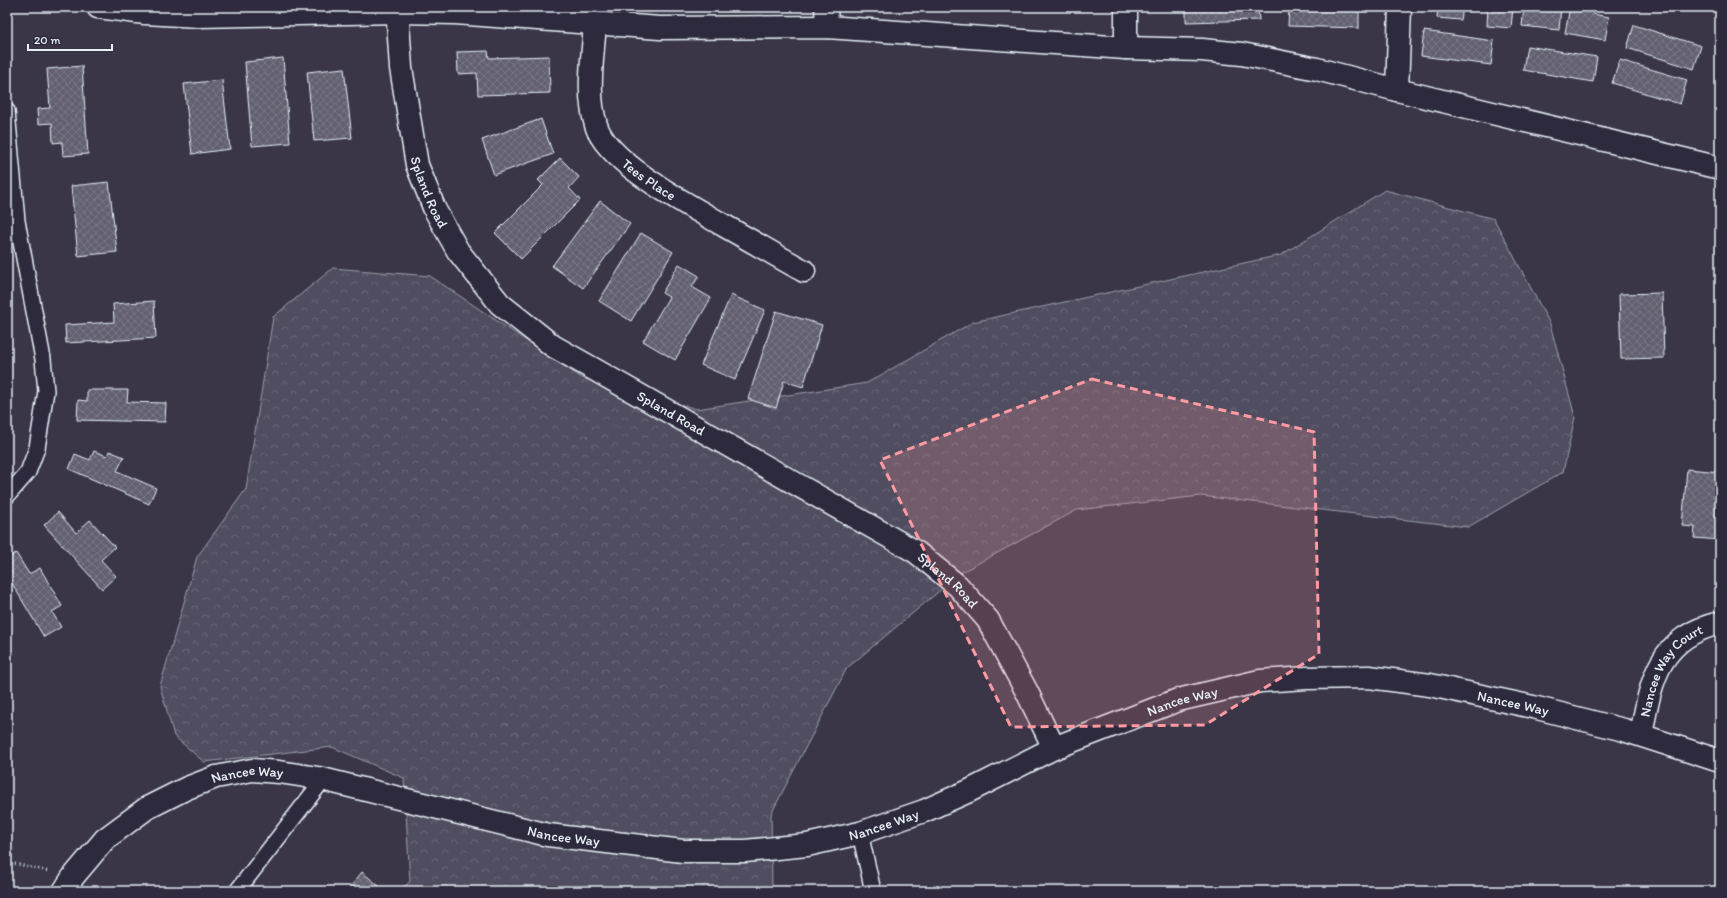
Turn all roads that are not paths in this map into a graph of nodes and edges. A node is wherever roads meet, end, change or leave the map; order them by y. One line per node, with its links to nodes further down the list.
1 (98, 7): 4 (street)
2 (1126, 7): 7 (street)
3 (1400, 7): 8 (street)
4 (397, 9): 6 (street); 16 (street, Spland Road)
5 (827, 17): 6 (street); 7 (street)
6 (595, 23): 12 (street, Tees Place)
7 (1126, 48): 8 (street)
8 (1397, 90): 10 (street)
9 (7, 111): 11 (lane)
10 (1720, 168)
11 (12, 223): 13 (lane)
12 (804, 272)
13 (7, 496)
14 (1720, 622): 15 (street, Nancee Way Court)
15 (1641, 735): 16 (street, Nancee Way); 17 (street, Nancee Way)
16 (1054, 748): 19 (street, Nancee Way)
17 (1720, 761)
18 (323, 780): 19 (street, Nancee Way); 20 (street, Nancee Way); 21 (lane)
19 (860, 833): 22 (lane)
20 (68, 884)
21 (237, 891)
22 (873, 891)

